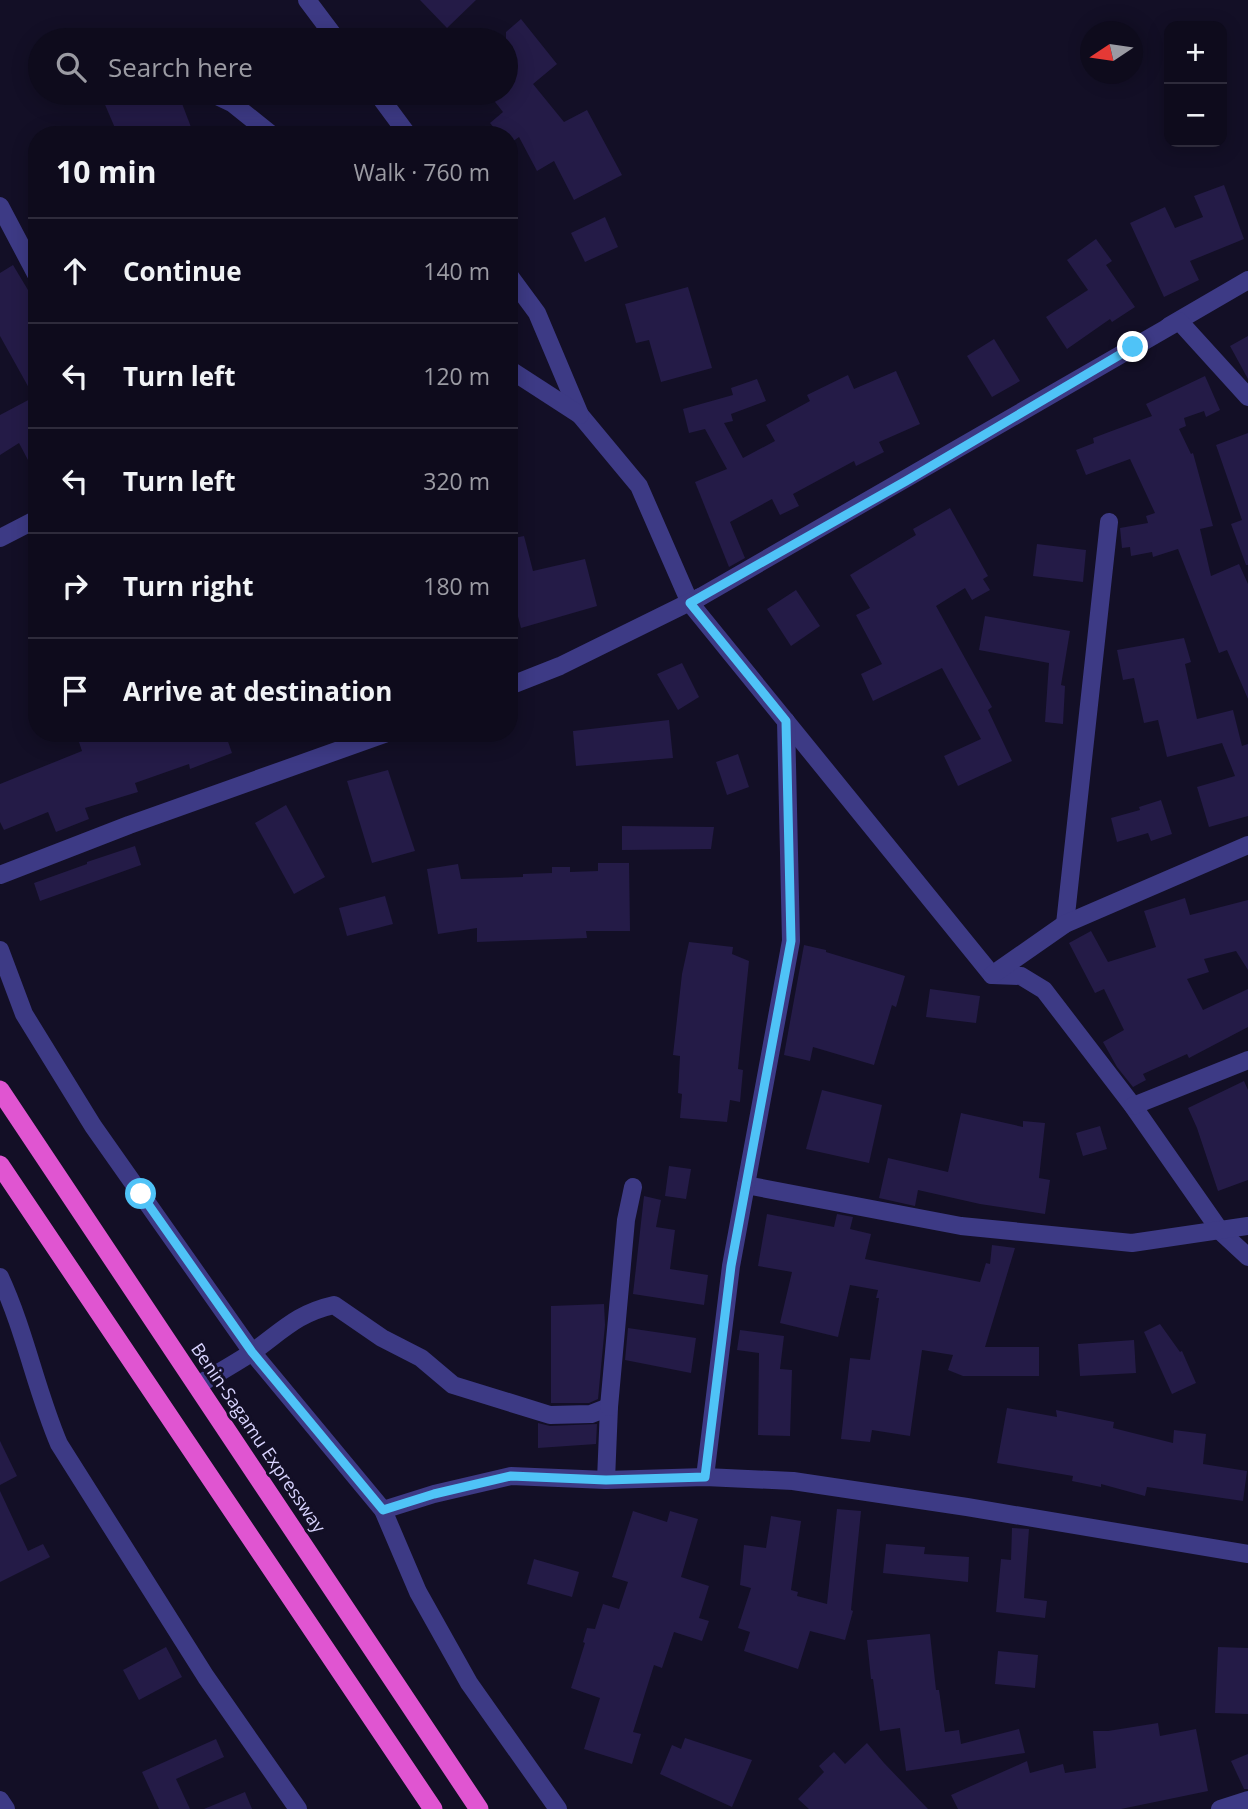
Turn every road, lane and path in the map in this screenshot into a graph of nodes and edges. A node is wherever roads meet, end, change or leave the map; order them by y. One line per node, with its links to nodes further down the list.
1 (307, 0): 2 (street)
2 (328, 28)
3 (234, 105): 5 (street)
4 (386, 105): 6 (street)
5 (261, 126)
6 (401, 126)
7 (0, 206): 8 (street)
8 (28, 259)
9 (1248, 280): 11 (street)
10 (518, 287): 14 (street)
11 (1178, 321): 13 (street); 18 (street)
12 (518, 375): 14 (street)
13 (1248, 397)
14 (580, 415): 18 (street)
15 (1109, 522): 26 (street)
16 (28, 524): 17 (street)
17 (0, 538)
18 (690, 603): 19 (street); 20 (street); 21 (street)
19 (518, 670)
20 (518, 682)
21 (786, 721): 28 (street); 33 (street)
22 (336, 742): 25 (street)
23 (362, 742): 25 (street)
24 (1248, 845): 26 (street)
25 (0, 874)
26 (1065, 924): 28 (street)
27 (0, 950): 39 (street)
28 (992, 975): 31 (street)
29 (1248, 1060): 31 (street)
30 (0, 1090): 40 (highway, Benin-Sagamu Expressway)
31 (1133, 1106): 36 (street)
32 (0, 1165): 50 (highway)
33 (746, 1185): 36 (street); 42 (street)
34 (633, 1187): 41 (street)
35 (1248, 1226): 36 (street)
36 (1221, 1232): 37 (street)
37 (1248, 1257)
38 (0, 1277): 49 (street)
39 (252, 1352): 40 (street); 41 (street); 44 (street)
40 (198, 1385): 51 (highway, Benin-Sagamu Expressway)
41 (609, 1407): 43 (street)
42 (705, 1477): 43 (street); 45 (street)
43 (606, 1480): 44 (street)
44 (383, 1510): 52 (street)
45 (1248, 1554)
46 (0, 1800): 48 (street)
47 (1248, 1800): 53 (street)
48 (6, 1809)
49 (298, 1809)
50 (433, 1809)
51 (479, 1809)
52 (558, 1809)
53 (1220, 1809)

